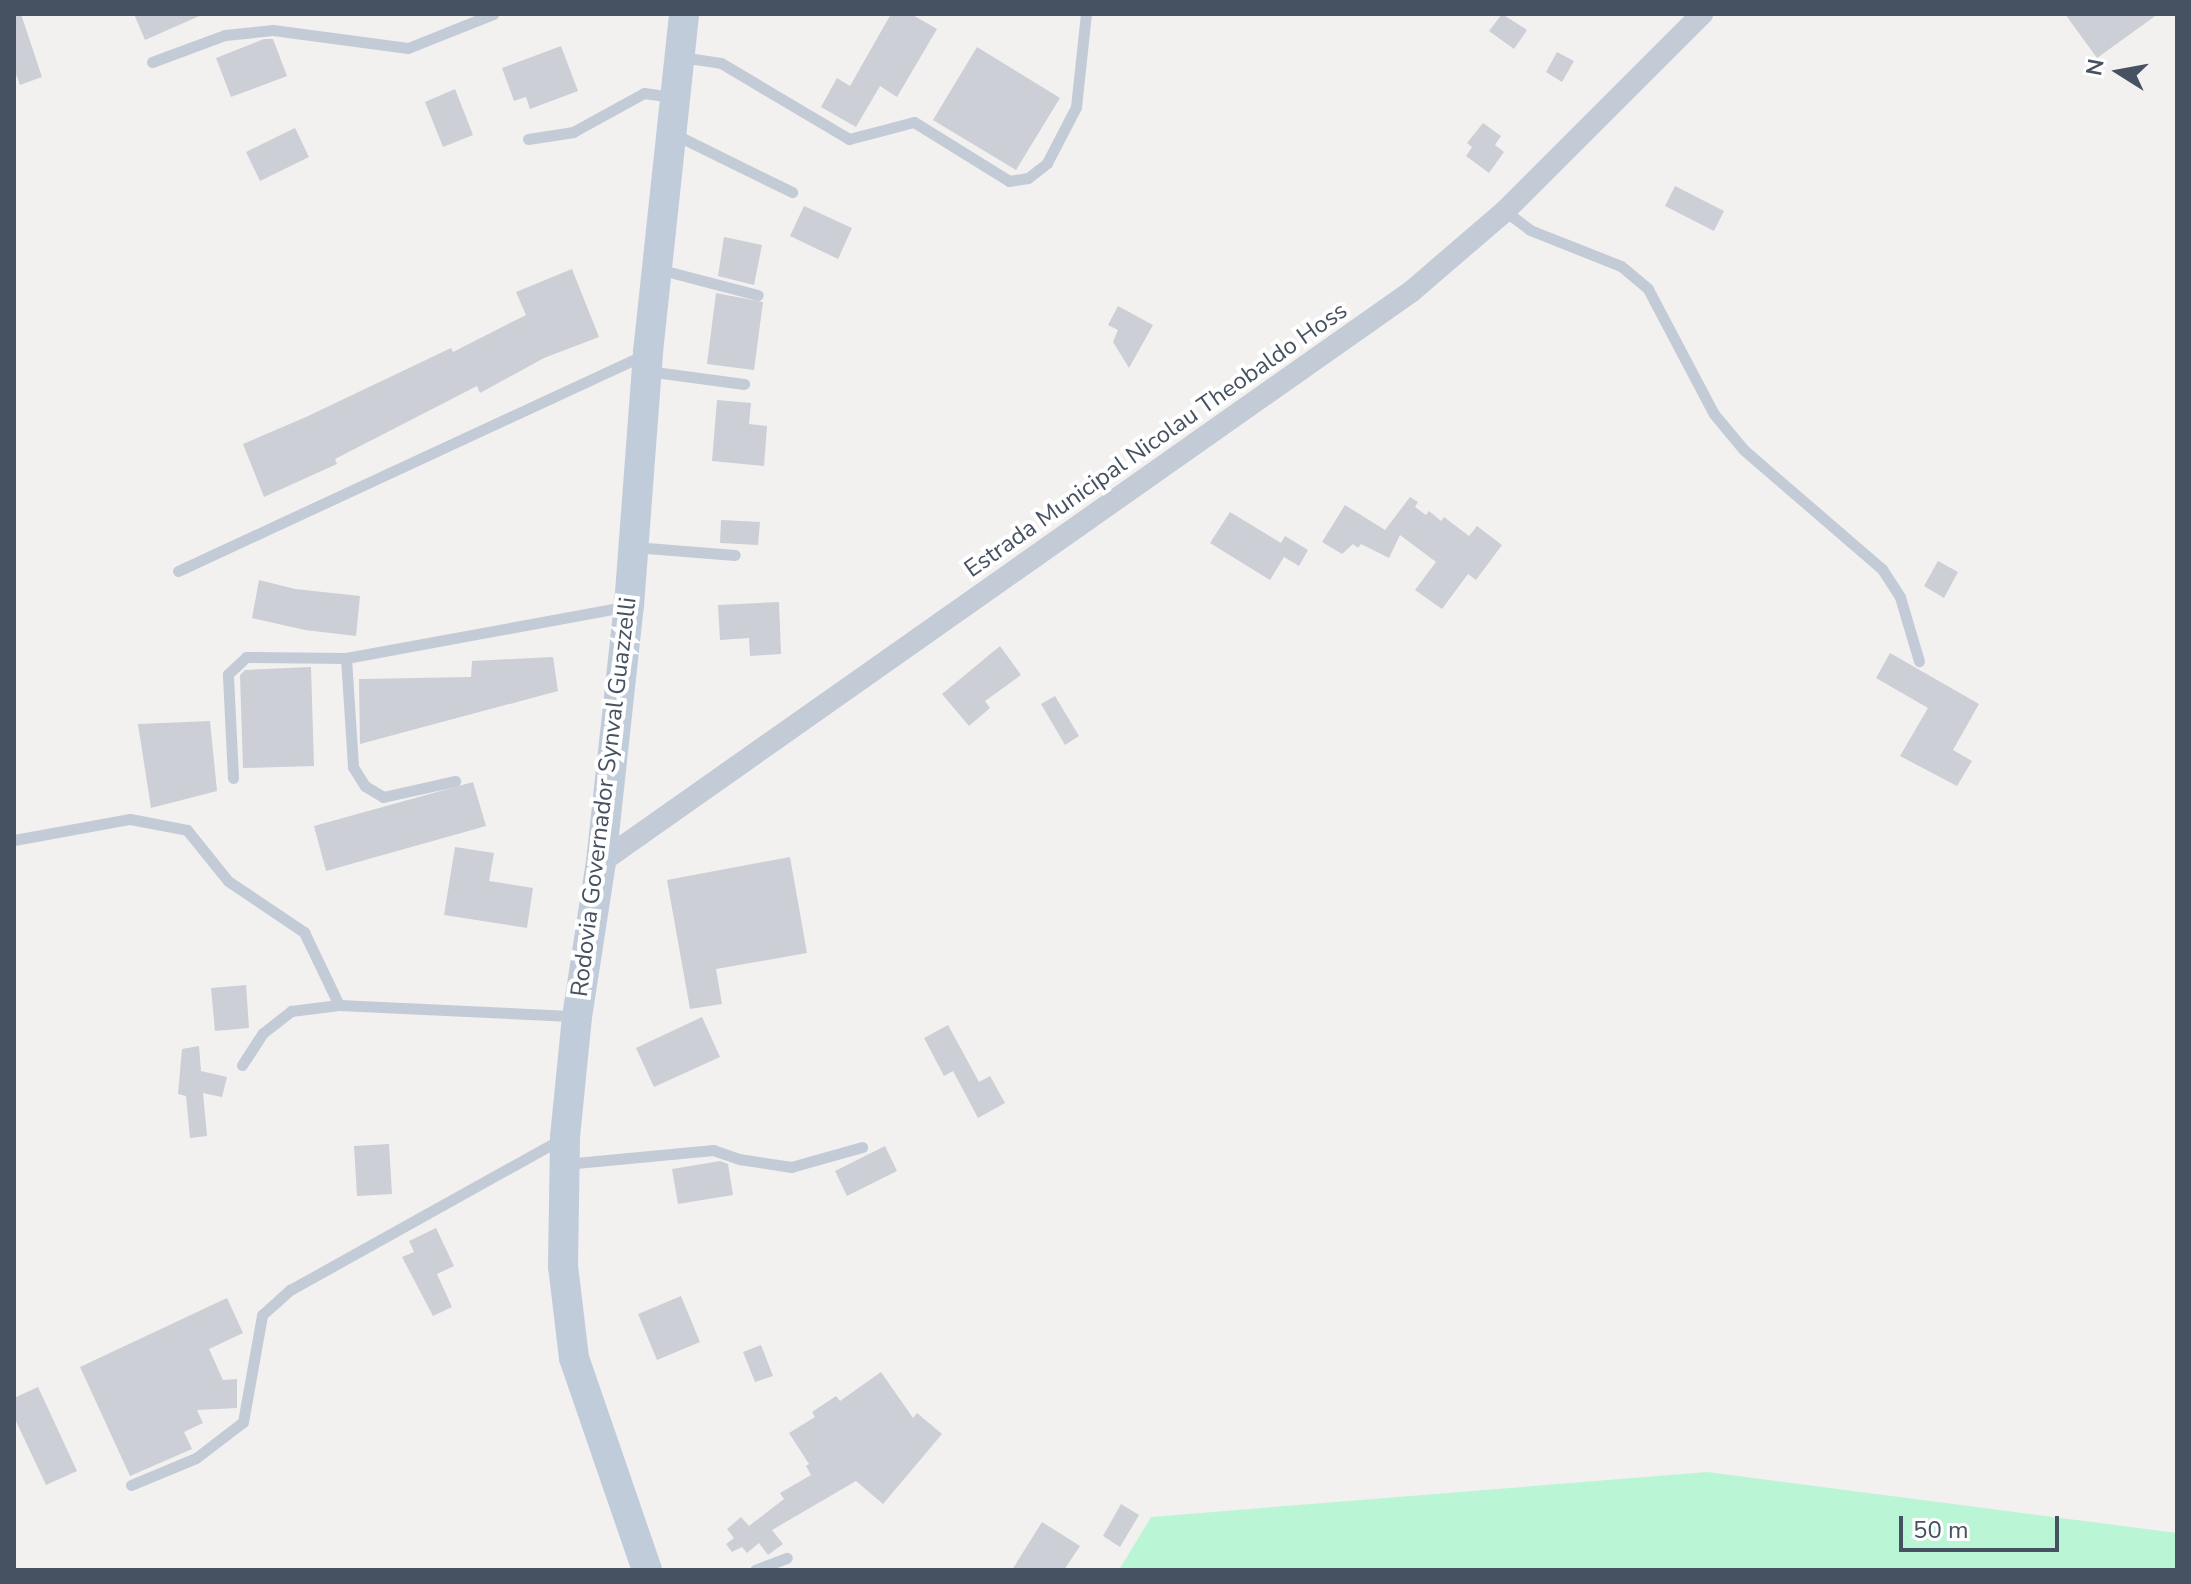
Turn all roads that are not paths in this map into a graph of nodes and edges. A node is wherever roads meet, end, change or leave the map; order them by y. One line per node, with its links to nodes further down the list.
1 (493, 14): 6 (lane)
2 (684, 14): 5 (main road, Rodovia Governador Synval Guazzelli)
3 (1086, 14): 5 (lane)
4 (1702, 14): 11 (street, Estrada Municipal Nicolau Theobaldo Hoss)
5 (680, 56): 7 (main road, Rodovia Governador Synval Guazzelli)
6 (152, 62)
7 (675, 97): 8 (main road, Rodovia Governador Synval Guazzelli); 9 (lane)
8 (672, 133): 10 (lane); 12 (main road, Rodovia Governador Synval Guazzelli)
9 (528, 139)
10 (792, 192)
11 (1505, 211): 21 (lane); 25 (street, Estrada Municipal Nicolau Theobaldo Hoss)
12 (657, 269): 13 (lane); 14 (main road, Rodovia Governador Synval Guazzelli)
13 (758, 295)
14 (648, 362): 15 (lane); 16 (main road, Rodovia Governador Synval Guazzelli); 18 (lane)
15 (744, 384)
16 (633, 547): 17 (lane); 19 (main road, Rodovia Governador Synval Guazzelli)
17 (735, 555)
18 (178, 571)
19 (629, 606): 20 (lane); 25 (main road, Rodovia Governador Synval Guazzelli)
20 (346, 658): 22 (lane); 23 (lane)
21 (1919, 661)
22 (233, 778)
23 (455, 781)
24 (14, 840): 26 (lane)
25 (601, 862): 27 (main road, Rodovia Governador Synval Guazzelli)
26 (339, 1005): 27 (lane); 28 (lane)
27 (577, 1017): 30 (main road, Rodovia Governador Synval Guazzelli)
28 (242, 1065)
29 (862, 1147): 30 (lane)
30 (565, 1150): 31 (lane); 33 (main road, Rodovia Governador Synval Guazzelli)
31 (131, 1485)
32 (787, 1558): 34 (lane)
33 (647, 1570)
34 (755, 1570)

